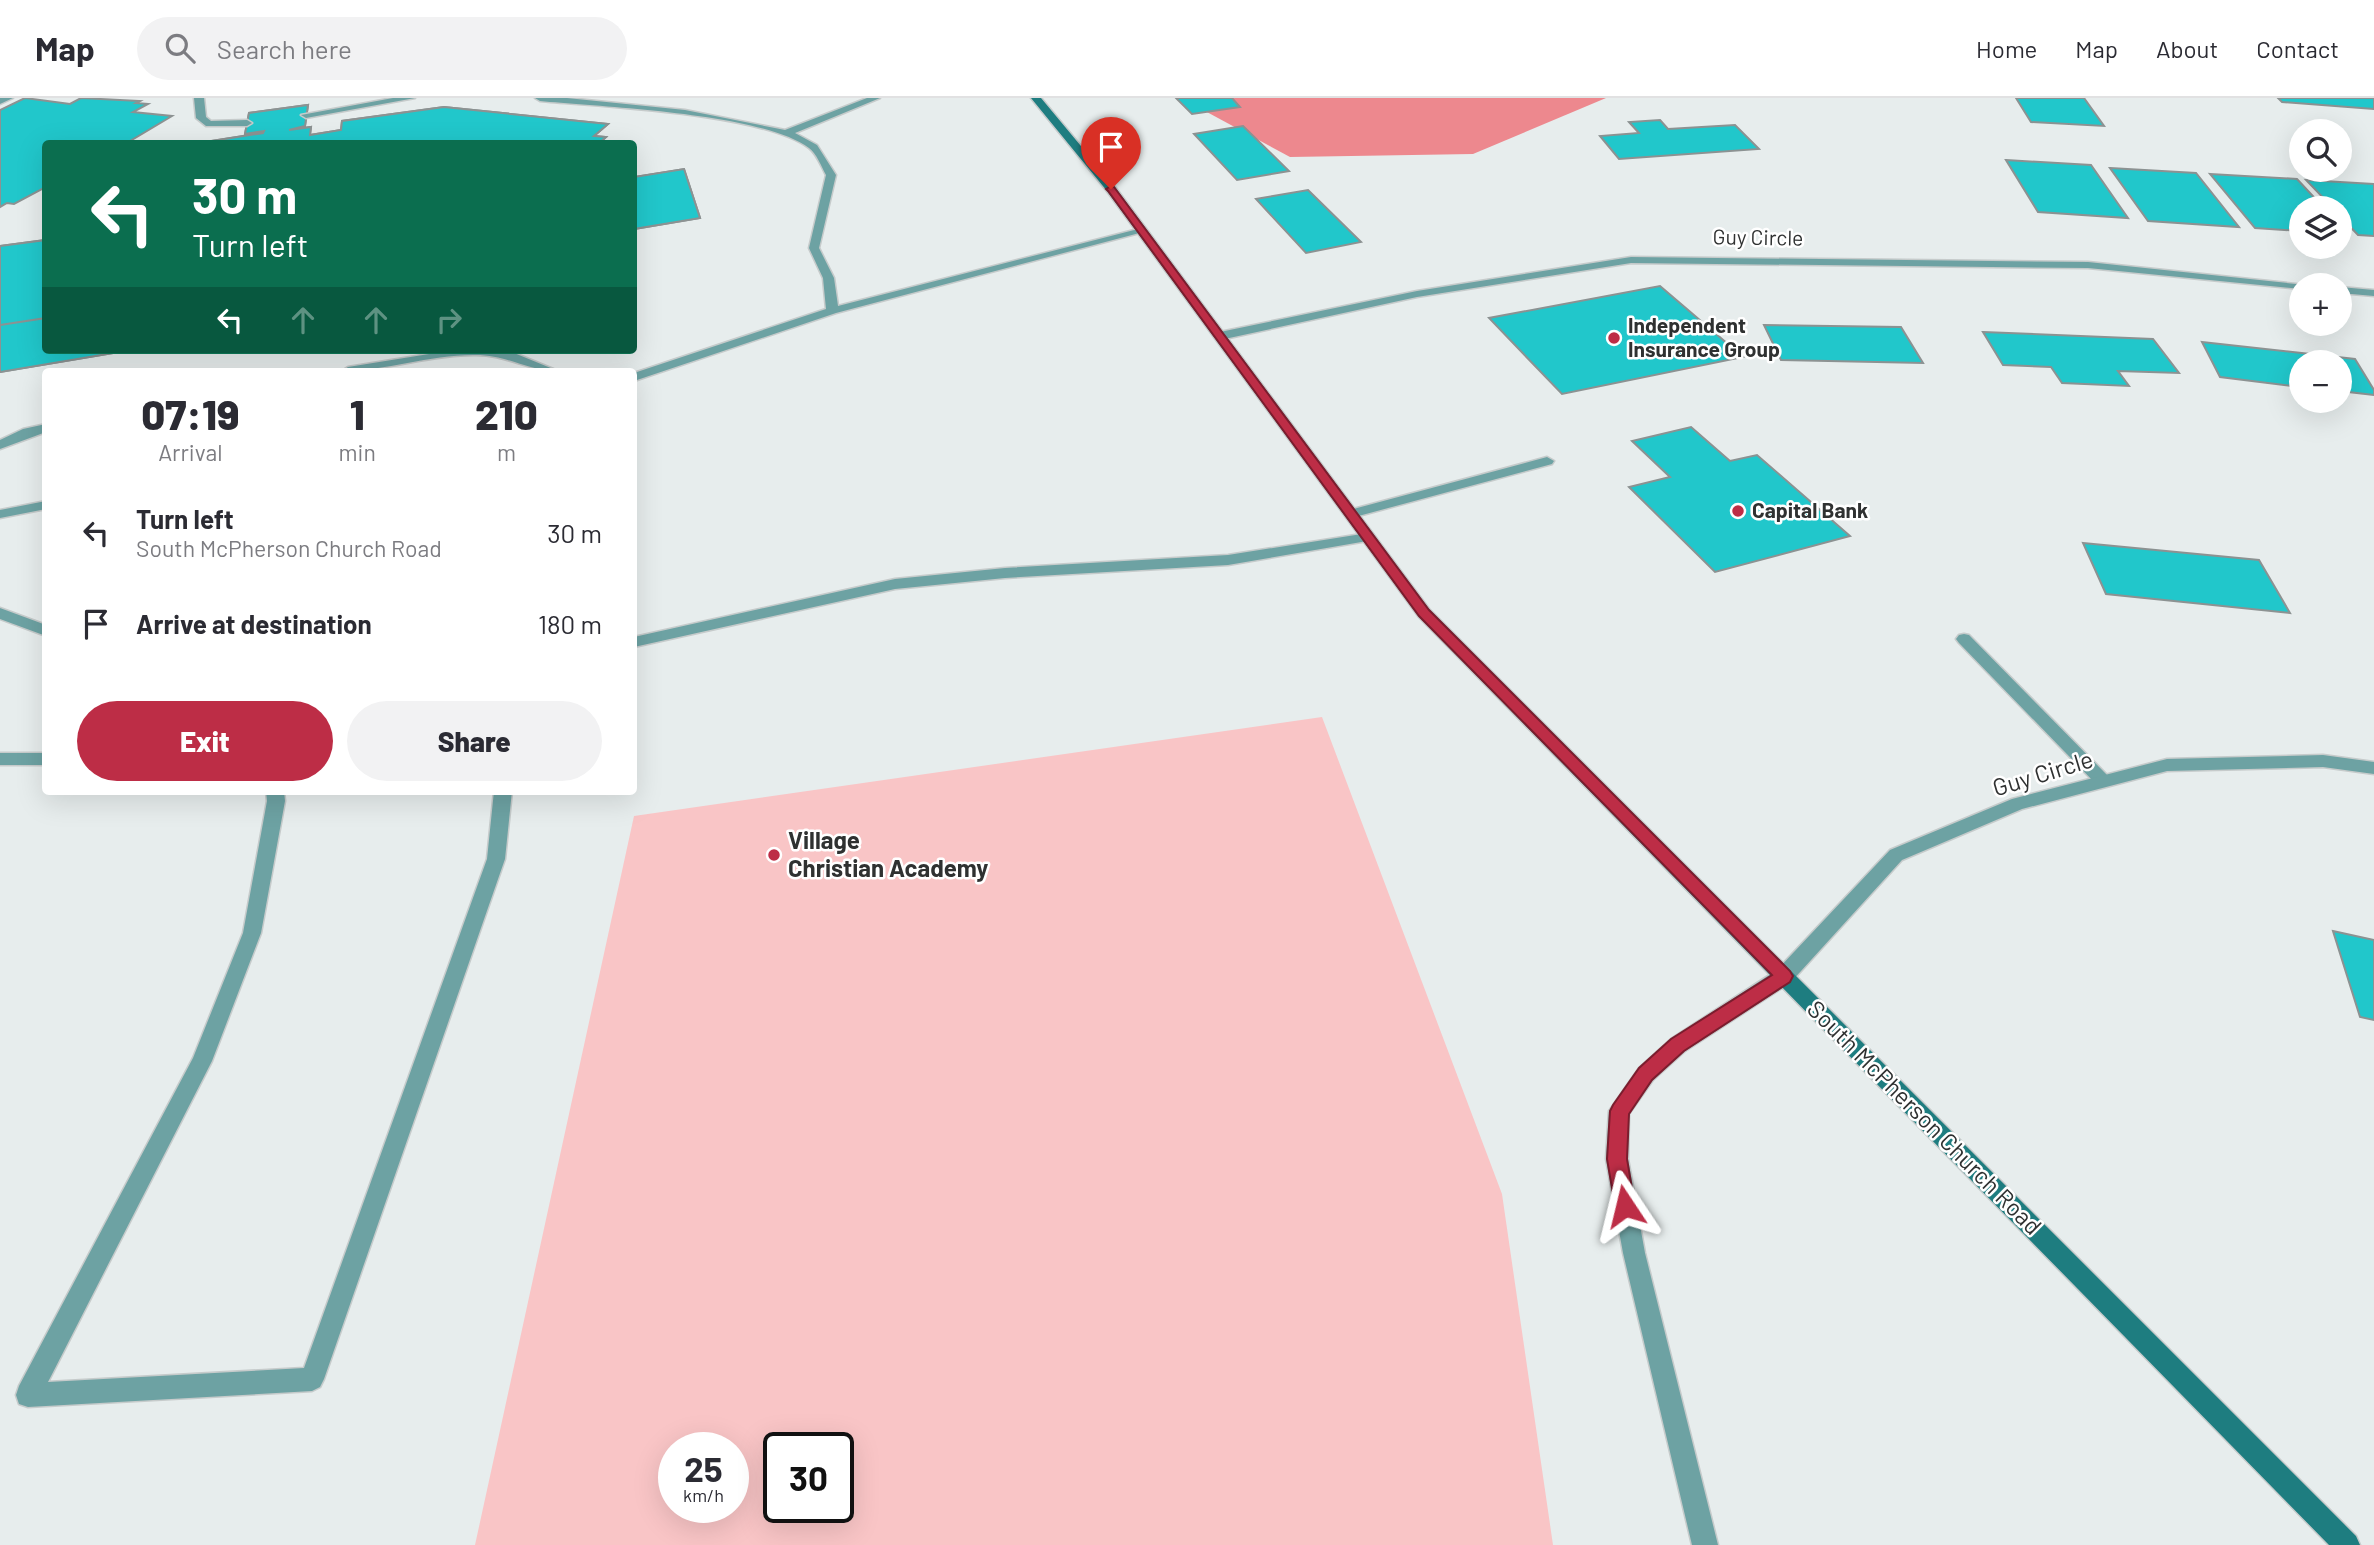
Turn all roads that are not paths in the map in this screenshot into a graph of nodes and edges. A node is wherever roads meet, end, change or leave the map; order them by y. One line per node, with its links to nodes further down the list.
1 (8, 98): 8 (street)
2 (199, 98): 11 (street)
3 (410, 98): 10 (street)
4 (540, 98): 9 (street)
5 (627, 98): 9 (street)
6 (875, 98): 12 (street)
7 (1036, 98): 13 (main road, South McPherson Church Road)
8 (0, 101)
9 (616, 107): 12 (street)
10 (306, 115)
11 (247, 123)
12 (788, 132): 17 (street)
13 (1142, 231): 17 (street); 18 (main road, South McPherson Church Road)
14 (2289, 285): 18 (street, Guy Circle)
15 (2352, 291): 16 (street)
16 (2374, 293)
17 (832, 311): 23 (street)
18 (1220, 336): 29 (main road, South McPherson Church Road)
19 (452, 354): 21 (street)
20 (506, 354): 22 (street)
21 (366, 368)
22 (544, 368)
23 (637, 376)
24 (42, 429): 25 (street)
25 (0, 445)
26 (1547, 461): 29 (street)
27 (42, 506): 28 (street)
28 (0, 514)
29 (1351, 514): 30 (main road, South McPherson Church Road)
30 (1368, 537): 34 (street); 41 (main road, South McPherson Church Road)
31 (0, 613): 32 (street)
32 (42, 629)
33 (1964, 639): 38 (street)
34 (637, 641)
35 (0, 759): 36 (street)
36 (42, 759)
37 (2374, 768): 38 (street, Guy Circle)
38 (2104, 781): 41 (street, Guy Circle)
39 (275, 795): 40 (street)
40 (503, 795)
41 (1784, 976): 42 (street, Guy Circle); 43 (main road, South McPherson Church Road)
42 (1705, 1545)
43 (2347, 1545)

